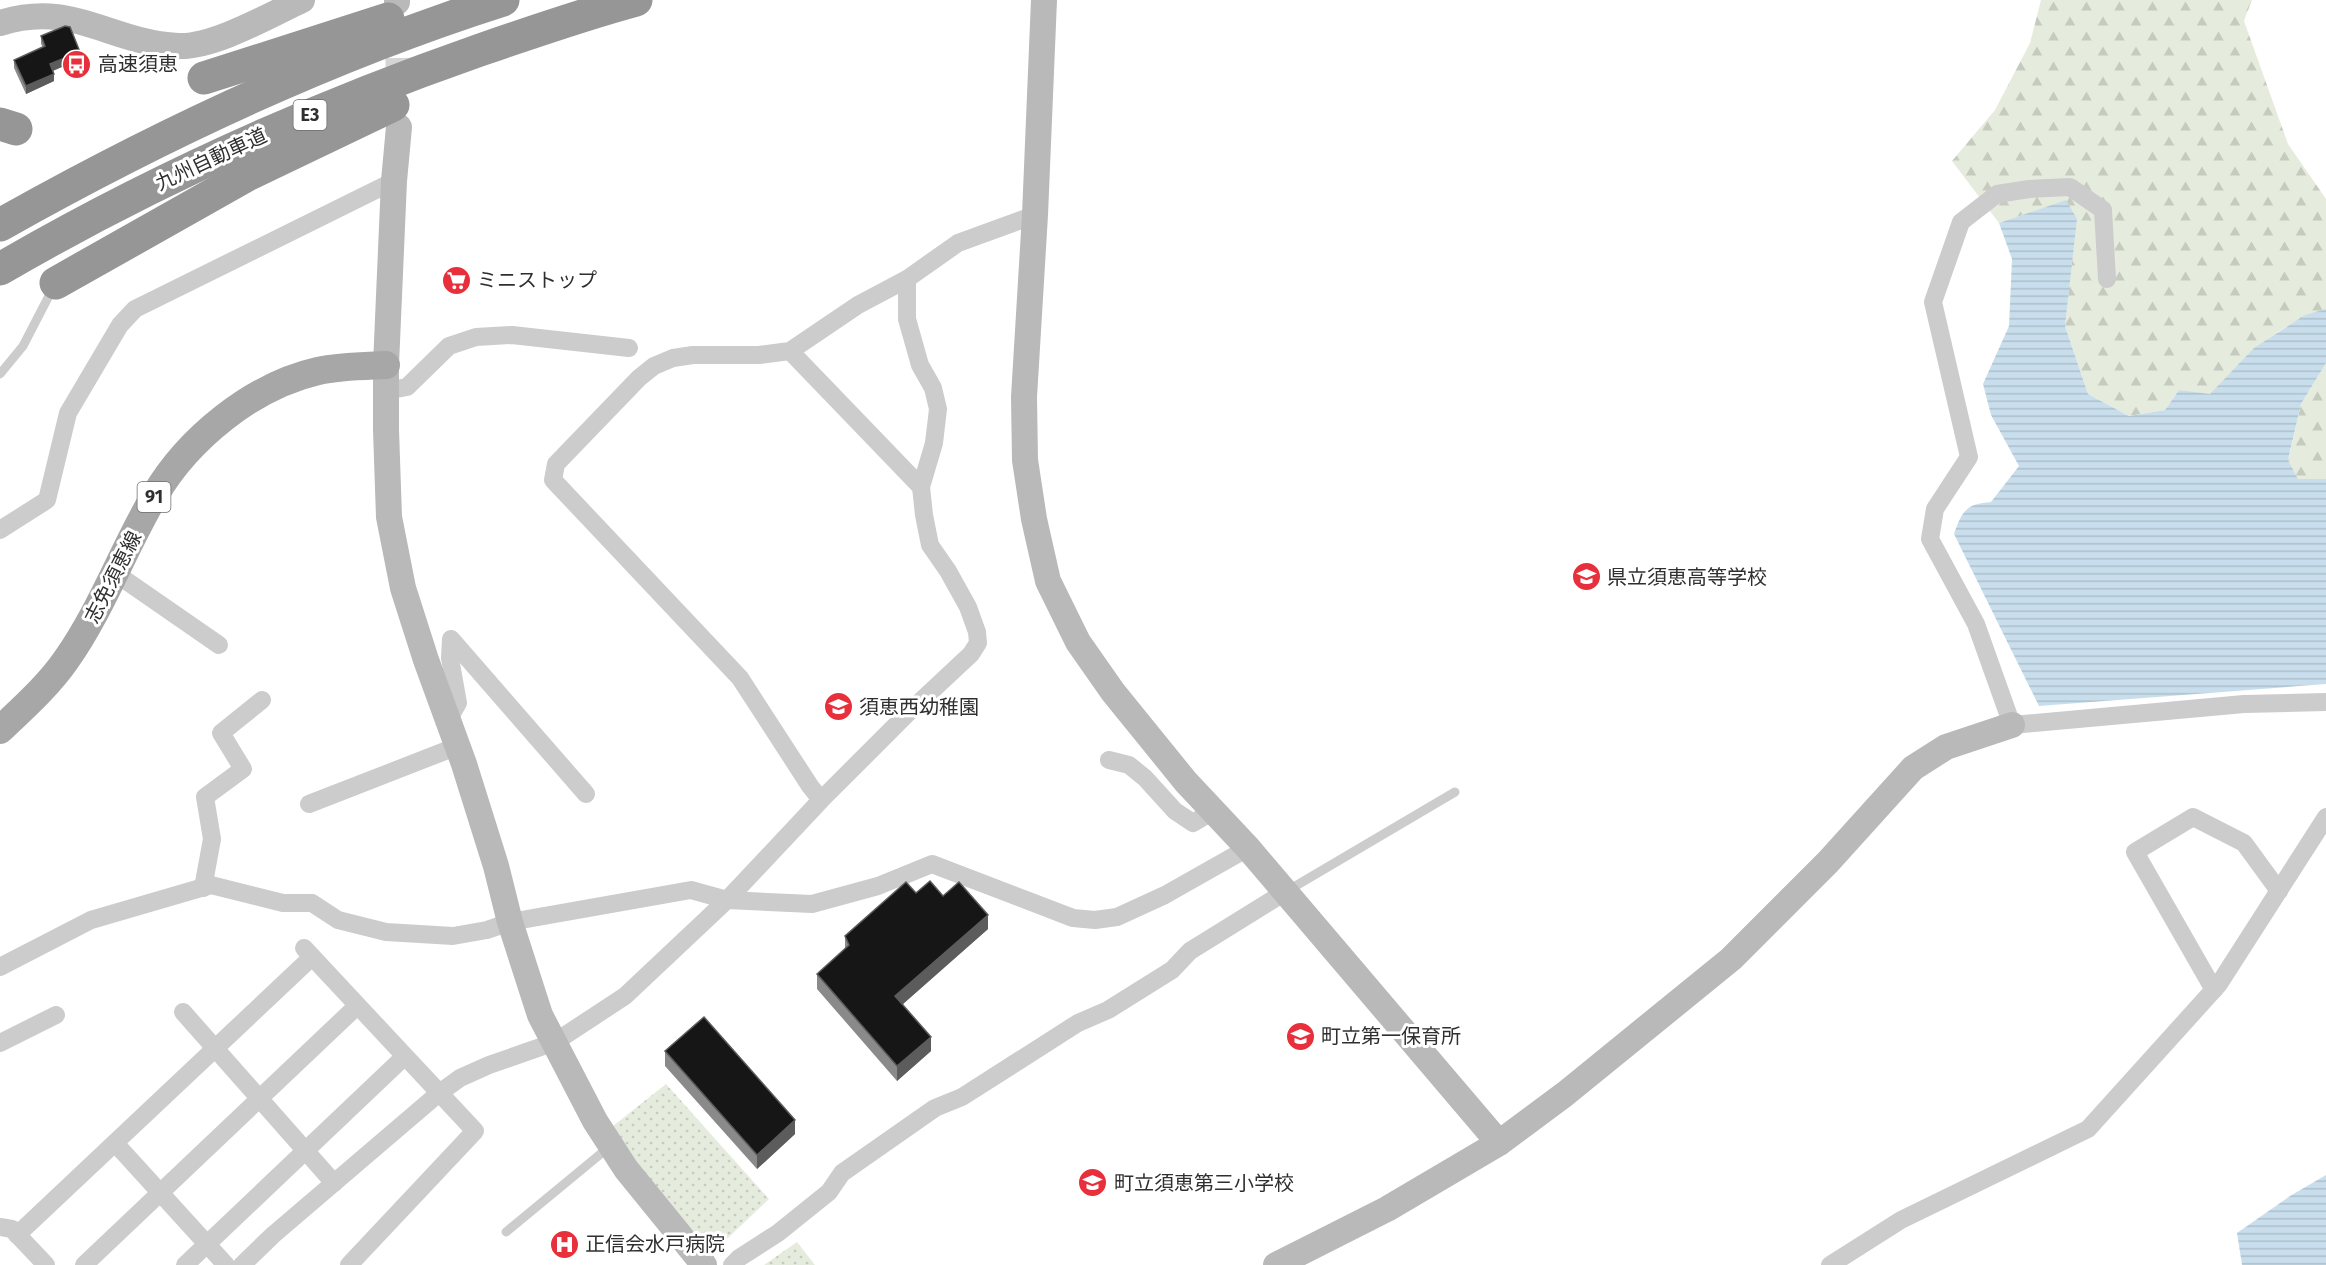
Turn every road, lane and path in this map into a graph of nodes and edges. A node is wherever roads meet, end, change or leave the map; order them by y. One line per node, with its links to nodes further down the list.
1 (302, 0): 7 (street)
2 (449, 0): 8 (highway)
3 (503, 0): 12 (highway, 九州自動車道 / E3)
4 (636, 0): 13 (highway, 九州自動車道 / E3)
5 (660, 0): 16 (highway)
6 (1044, 0): 11 (street)
7 (0, 22)
8 (204, 78)
9 (399, 127): 10 (street)
10 (394, 181): 20 (street); 22 (street)
11 (1035, 215): 14 (street); 36 (street)
12 (0, 225)
13 (0, 268)
14 (907, 279): 18 (street); 21 (street)
15 (2108, 279): 28 (street)
16 (56, 283): 19 (lane)
17 (629, 348): 20 (street)
18 (790, 351): 21 (street); 34 (street)
19 (0, 374)
20 (386, 378): 23 (main road, 志免須恵線 / 91); 27 (street)
21 (921, 487): 34 (street)
22 (0, 530)
23 (115, 573): 24 (street); 29 (main road, 志免須恵線 / 91)
24 (219, 645)
25 (262, 700): 39 (street)
26 (2326, 702): 28 (street)
27 (448, 720): 30 (street); 33 (street)
28 (2012, 725): 56 (street)
29 (0, 730)
30 (458, 746): 35 (street); 43 (street)
31 (1109, 760): 36 (street)
32 (1455, 792): 41 (lane)
33 (586, 794)
34 (821, 800): 42 (street)
35 (309, 804)
36 (1213, 811): 38 (street)
37 (2326, 817): 40 (street)
38 (1248, 848): 41 (street); 42 (street)
39 (203, 888): 43 (street); 44 (street)
40 (2279, 891): 45 (street); 45 (street)
41 (1285, 892): 56 (street); 73 (street)
42 (727, 900): 43 (street); 49 (street)
43 (510, 922): 49 (street)
44 (0, 967)
45 (2214, 990): 74 (street)
46 (357, 1006): 51 (street); 52 (street); 54 (street)
47 (183, 1012): 51 (street)
48 (56, 1015): 50 (street)
49 (555, 1042): 53 (street); 57 (street)
50 (0, 1043)
51 (215, 1048): 54 (street); 55 (street)
52 (404, 1057): 53 (street); 58 (street)
53 (438, 1094): 59 (street); 71 (street)
54 (260, 1098): 58 (street); 60 (street)
55 (115, 1143): 60 (street); 63 (street)
56 (1499, 1143): 65 (street)
57 (610, 1146): 62 (lane); 72 (street)
58 (305, 1151): 59 (street); 64 (street)
59 (334, 1183): 70 (street)
60 (160, 1193): 64 (street); 67 (street)
61 (0, 1227): 63 (street)
62 (506, 1232)
63 (17, 1235): 66 (street)
64 (207, 1244): 68 (street); 69 (street)
65 (1282, 1263)
66 (46, 1265)
67 (84, 1265)
68 (185, 1265)
69 (226, 1265)
70 (242, 1265)
71 (349, 1265)
72 (704, 1265)
73 (732, 1265)
74 (1830, 1265)

